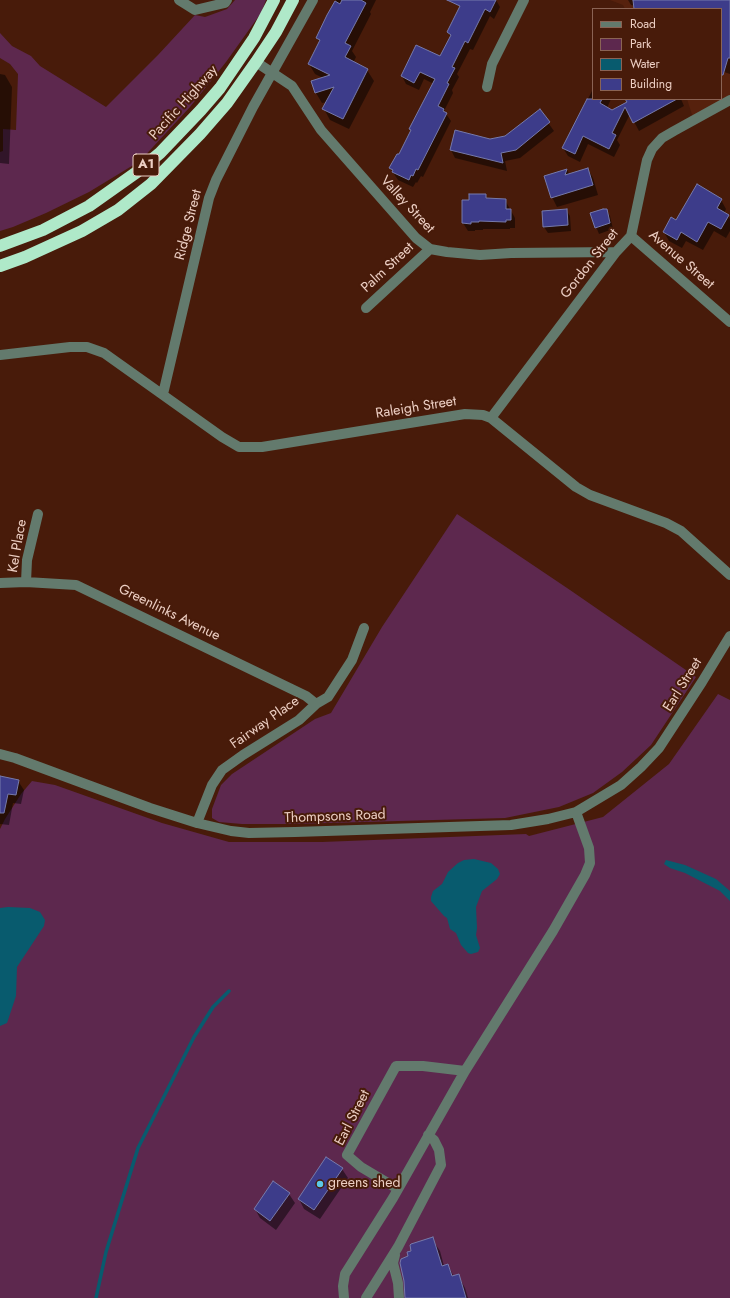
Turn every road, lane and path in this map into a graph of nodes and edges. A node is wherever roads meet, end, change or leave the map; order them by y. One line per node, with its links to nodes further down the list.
1 (179, 0): 6 (street)
2 (274, 0): 12 (highway, Pacific Highway / A1)
3 (293, 0): 7 (highway, A1)
4 (313, 0): 8 (street, Ridge Street)
5 (524, 0): 9 (street)
6 (226, 2)
7 (256, 62): 8 (street, Valley Street); 15 (highway, A1)
8 (272, 73): 13 (street, Valley Street); 19 (street, Ridge Street)
9 (487, 87)
10 (730, 100): 11 (street, Gordon Street)
11 (631, 236): 14 (street, Gordon Street); 17 (street, Avenue Street)
12 (0, 246)
13 (430, 249): 14 (street, Valley Street); 16 (street, Palm Street)
14 (616, 252): 20 (street, Gordon Street)
15 (0, 266)
16 (366, 308)
17 (730, 322)
18 (0, 355): 19 (street, Raleigh Street)
19 (162, 394): 20 (street, Raleigh Street)
20 (492, 418): 22 (street, Raleigh Street)
21 (38, 514): 23 (street, Kel Place)
22 (730, 575)
23 (26, 582): 24 (street, Greenlinks Avenue); 27 (street, Greenlinks Avenue)
24 (0, 583)
25 (364, 628): 27 (street, Fairway Place)
26 (730, 636): 28 (street, Earl Street)
27 (316, 704): 31 (street, Fairway Place)
28 (659, 748): 30 (street, Thompsons Road)
29 (0, 754): 31 (street, Thompsons Road)
30 (576, 812): 31 (street, Thompsons Road); 32 (street)
31 (197, 823)
32 (465, 1071): 33 (street); 34 (street, Earl Street)
33 (428, 1135): 34 (street); 35 (street)
34 (398, 1189): 36 (street)
35 (398, 1247): 37 (street); 38 (street)
36 (344, 1298)
37 (366, 1298)
38 (399, 1298)

